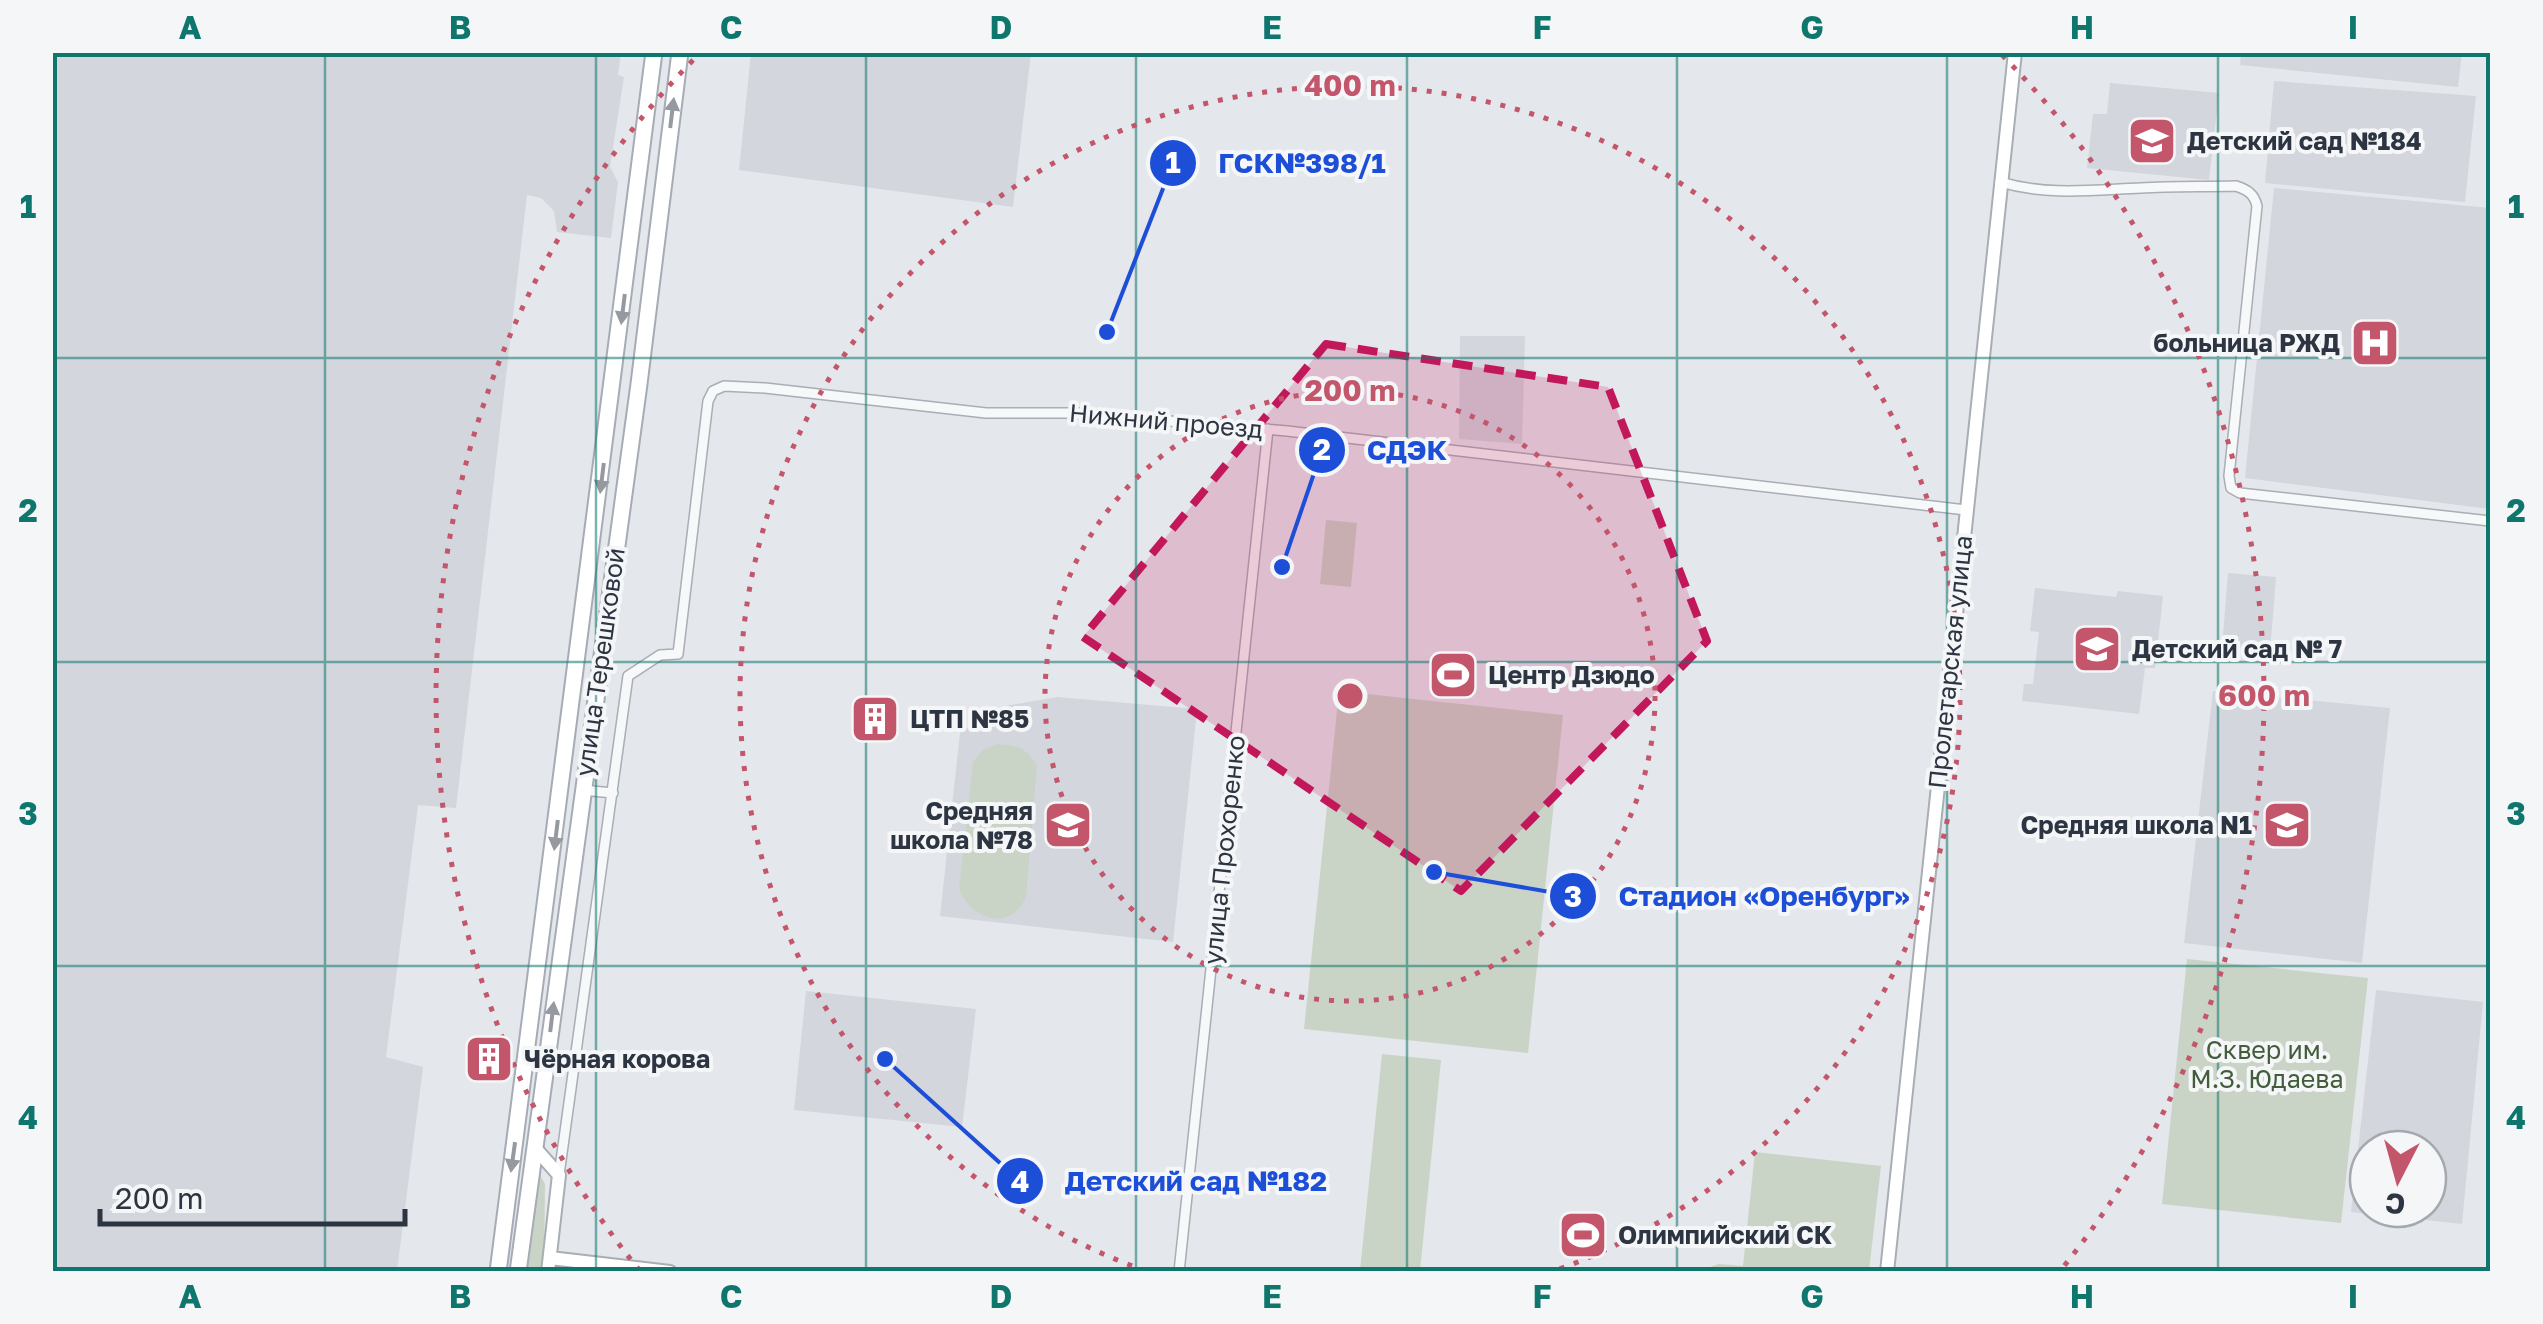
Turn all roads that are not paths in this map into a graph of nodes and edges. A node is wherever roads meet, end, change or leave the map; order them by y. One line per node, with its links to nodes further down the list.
1 (654, 52): 10 (main road, улица Терешковой, one-way to 10)
2 (680, 52): 8 (main road, улица Терешковой, one-way to 2)
3 (2016, 52): 4 (main road, Пролетарская улица)
4 (2000, 182): 6 (main road, Пролетарская улица); 7 (street)
5 (1268, 429): 6 (street, Нижний проезд); 9 (street, Нижний проезд); 18 (street, улица Прохоренко)
6 (1966, 510): 19 (main road, Пролетарская улица)
7 (2490, 522)
8 (582, 790): 9 (street); 11 (main road, улица Терешковой)
9 (612, 793): 13 (street)
10 (542, 934): 11 (main road); 15 (main road, улица Терешковой, one-way to 15)
11 (562, 937): 12 (main road, улица Терешковой, one-way to 11)
12 (535, 1148): 13 (main road); 16 (main road, улица Терешковой)
13 (559, 1175): 14 (main road)
14 (549, 1265): 17 (main road)
15 (498, 1272)
16 (518, 1272)
17 (670, 1272)
18 (1179, 1272)
19 (1888, 1272)

